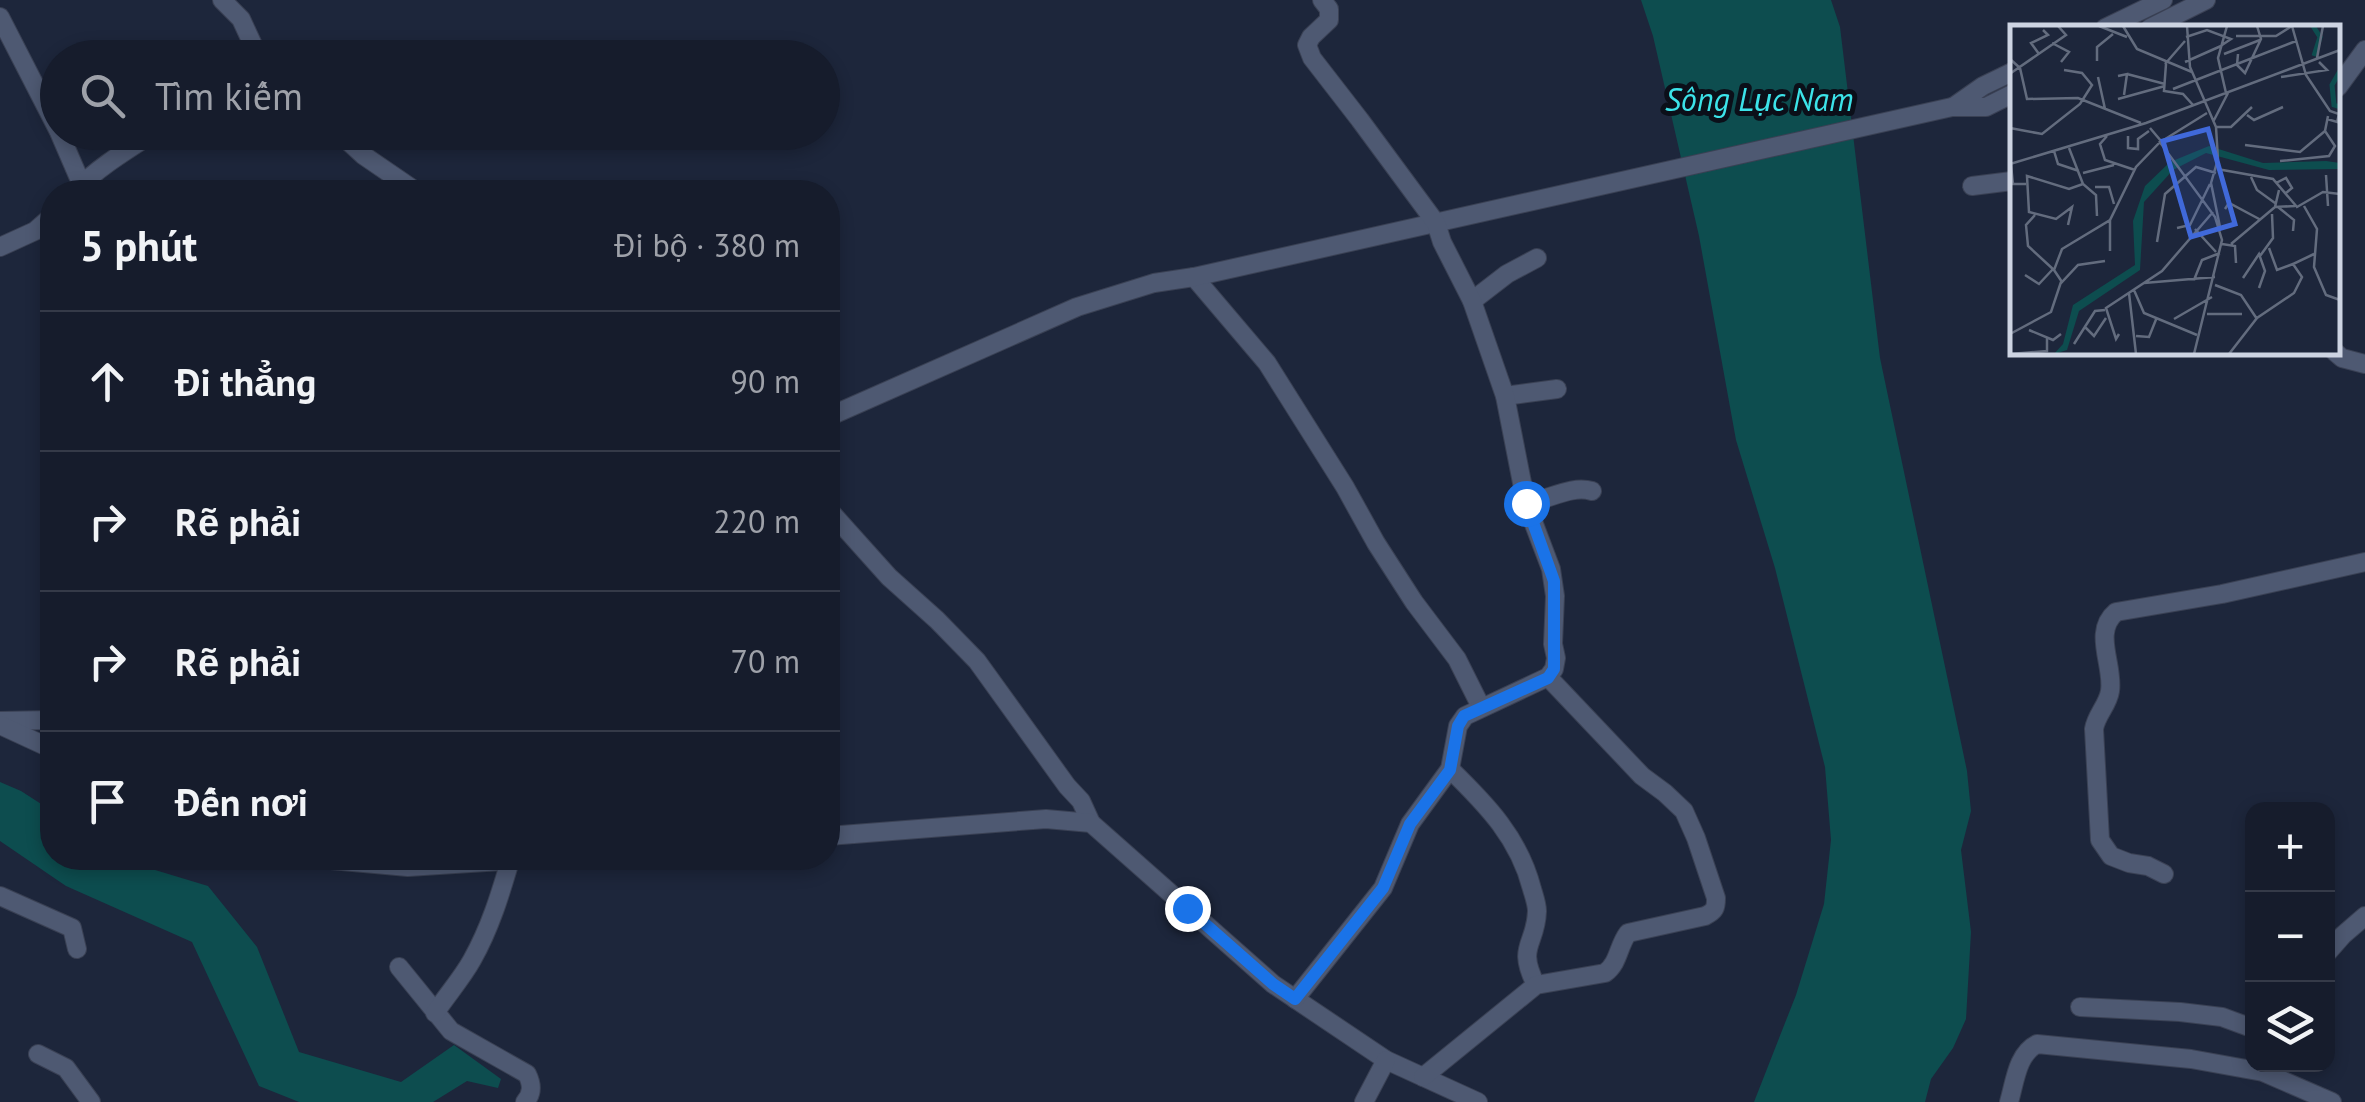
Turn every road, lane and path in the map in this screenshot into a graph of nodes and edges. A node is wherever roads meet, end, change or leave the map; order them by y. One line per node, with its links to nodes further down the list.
1 (222, 0): 8 (street)
2 (1322, 0): 23 (street)
3 (2162, 0): 6 (street)
4 (2206, 0): 7 (street)
5 (0, 18): 13 (street)
6 (2111, 25)
7 (2156, 25)
8 (251, 40)
9 (2365, 50): 11 (street)
10 (2010, 73): 14 (street)
11 (2340, 84)
12 (2010, 95): 14 (street)
13 (40, 96)
14 (1952, 108): 23 (street)
15 (66, 150): 18 (street)
16 (133, 150): 19 (street)
17 (358, 150): 20 (street)
18 (81, 180)
19 (97, 180)
20 (399, 180)
21 (2010, 181): 22 (street)
22 (1972, 186)
23 (1436, 223): 27 (street); 28 (street)
24 (40, 227): 25 (street)
25 (0, 247)
26 (1537, 258): 28 (street)
27 (1194, 277): 33 (street); 39 (street)
28 (1472, 300): 32 (street)
29 (2339, 355): 30 (street)
30 (2365, 364)
31 (1557, 389): 32 (street)
32 (1505, 396): 35 (street)
33 (840, 412)
34 (1592, 491): 35 (street)
35 (1526, 503): 38 (street)
36 (840, 522): 44 (street)
37 (2365, 562): 47 (street)
38 (1548, 678): 39 (street); 53 (street)
39 (1481, 707): 43 (street)
40 (40, 721): 41 (street)
41 (0, 723): 42 (street)
42 (40, 743)
43 (1450, 770): 53 (street); 54 (street)
44 (1091, 823): 45 (street); 54 (street)
45 (840, 835)
46 (498, 870): 56 (street)
47 (2164, 874)
48 (0, 896): 51 (street)
49 (2365, 916): 50 (street)
50 (2335, 944)
51 (77, 949)
52 (399, 968): 56 (street)
53 (1536, 985): 62 (street)
54 (1295, 999): 59 (street)
55 (2080, 1007): 57 (street)
56 (435, 1013): 64 (street)
57 (2245, 1026)
58 (38, 1054): 63 (street)
59 (1386, 1060): 62 (street); 65 (street)
60 (2245, 1066): 67 (street)
61 (2274, 1072): 68 (street)
62 (1423, 1077): 66 (street)
63 (92, 1102)
64 (525, 1102)
65 (1364, 1102)
66 (1478, 1102)
67 (2009, 1102)
68 (2332, 1102)

